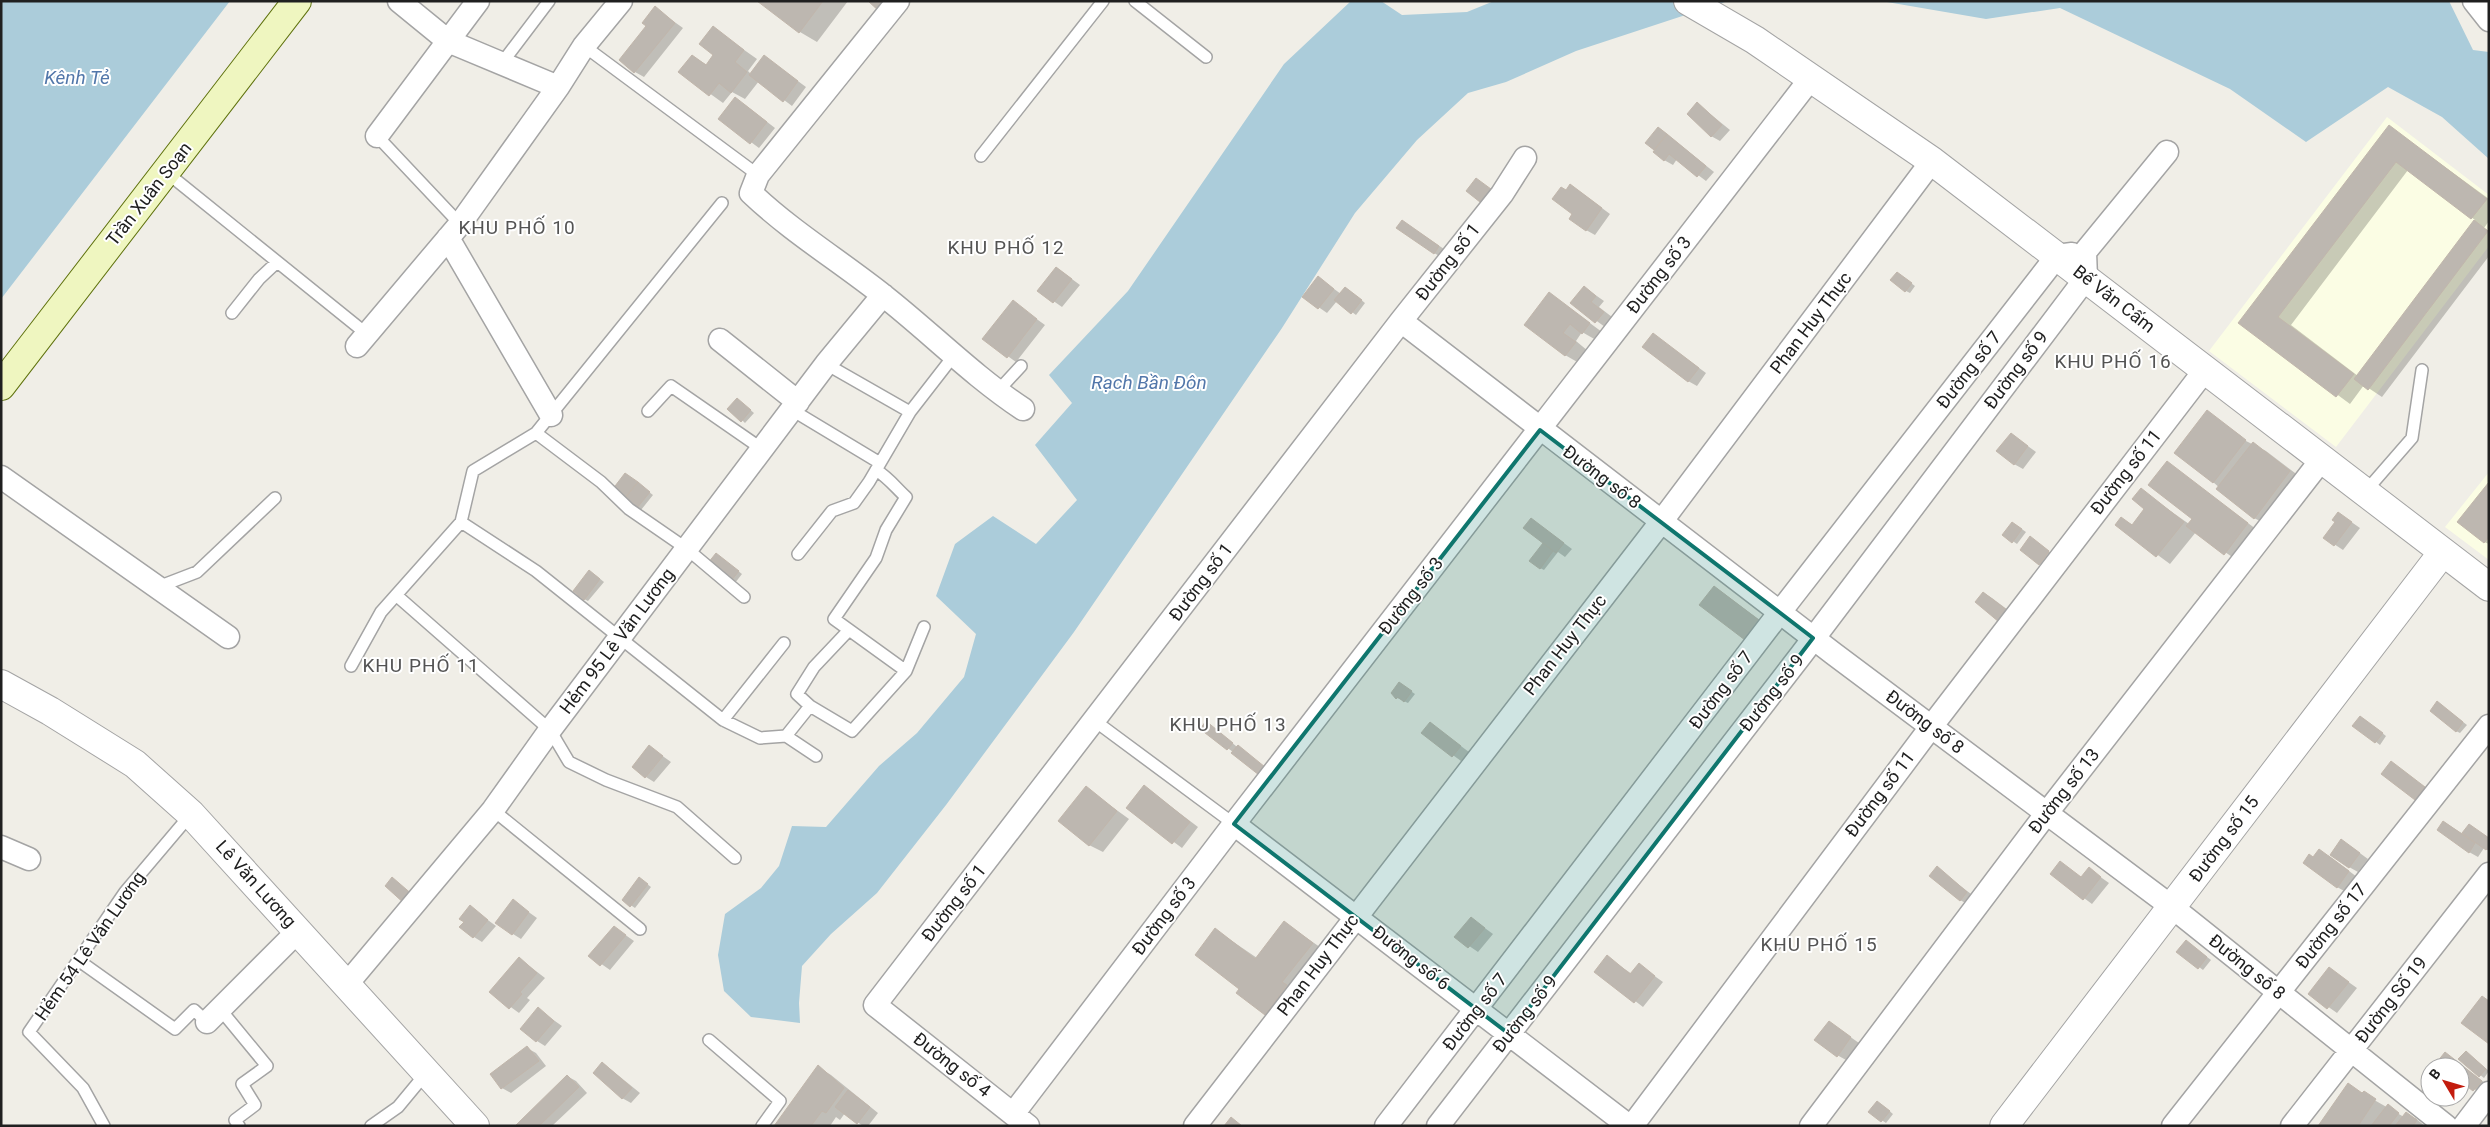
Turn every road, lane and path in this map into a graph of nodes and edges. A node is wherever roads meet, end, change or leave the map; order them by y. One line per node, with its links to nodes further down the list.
1 (297, 1): 23 (main road, Trần Xuân Soạn)
2 (399, 1): 12 (street)
3 (478, 1): 12 (street)
4 (549, 1): 15 (lane)
5 (621, 1): 13 (street)
6 (898, 1): 24 (street)
7 (1103, 1): 20 (lane)
8 (1135, 1): 14 (lane)
9 (1688, 1): 16 (street, Bế Văn Cấm)
10 (2474, 1): 11 (street)
11 (2489, 20)
12 (448, 42): 15 (street); 18 (street)
13 (584, 46): 17 (street); 24 (lane)
14 (1206, 56)
15 (502, 63): 17 (street)
16 (1811, 78): 22 (street, Bế Văn Cấm); 47 (street, Đường số 3)
17 (558, 87): 26 (street)
18 (376, 136): 26 (lane)
19 (2166, 152): 29 (street, Đường số 9)
20 (982, 156)
21 (1525, 158): 32 (street, Đường số 1)
22 (1932, 161): 27 (street, Bế Văn Cấm); 56 (street, Phan Huy Thực)
23 (166, 172): 28 (lane); 40 (main road, Trần Xuân Soạn)
24 (758, 176): 30 (street)
25 (722, 203): 46 (lane)
26 (454, 231): 33 (street); 46 (street)
27 (2057, 256): 29 (street, Bế Văn Cấm); 64 (street, Đường số 7)
28 (276, 263): 31 (lane); 33 (lane)
29 (2086, 265): 38 (street, Bế Văn Cấm); 69 (street, Đường số 9)
30 (883, 295): 35 (street); 36 (street, Hẻm 95 Lê Văn Lương)
31 (232, 313)
32 (1401, 321): 47 (street, Đường số 8); 76 (street, Đường số 1)
33 (362, 340)
34 (720, 340): 42 (street)
35 (955, 354): 41 (street); 45 (lane)
36 (826, 364): 42 (street, Hẻm 95 Lê Văn Lương); 45 (lane)
37 (1021, 366): 41 (lane)
38 (2205, 370): 50 (street, Bế Văn Cấm); 78 (street, Đường số 11)
39 (2422, 370): 53 (lane)
40 (1, 386)
41 (997, 392): 43 (street)
42 (795, 406): 49 (street, Hẻm 95 Lê Văn Lương); 51 (lane)
43 (1023, 409)
44 (648, 410): 49 (lane)
45 (910, 412): 51 (lane)
46 (551, 415): 48 (lane)
47 (1540, 430): 56 (street, Đường số 8); 85 (street, Đường số 3)
48 (536, 433): 55 (lane); 57 (lane)
49 (762, 449): 57 (street, Hẻm 95 Lê Văn Lương)
50 (2322, 459): 53 (street, Bế Văn Cấm); 84 (street, Đường số 13)
51 (878, 466): 59 (lane); 66 (lane)
52 (1, 477): 61 (street)
53 (2365, 492): 58 (street, Bế Văn Cấm)
54 (276, 498): 61 (lane)
55 (461, 522): 62 (lane); 68 (lane)
56 (1661, 522): 64 (street, Đường số 8); 91 (street, Phan Huy Thực)
57 (687, 548): 63 (lane); 68 (street, Hẻm 95 Lê Văn Lương)
58 (2443, 552): 60 (street, Bế Văn Cấm); 90 (street, Đường số 15)
59 (798, 554)
60 (2489, 587)
61 (158, 588): 67 (street)
62 (396, 595): 71 (lane); 79 (lane)
63 (744, 598)
64 (1780, 612): 69 (street, Đường số 8); 98 (street, Đường số 7)
65 (924, 627): 72 (lane)
66 (849, 630): 72 (lane); 74 (lane)
67 (228, 637)
68 (620, 637): 75 (lane); 79 (street, Hẻm 95 Lê Văn Lương)
69 (1813, 638): 78 (street, Đường số 8); 100 (street, Đường số 9)
70 (784, 643): 75 (lane)
71 (351, 666)
72 (906, 671): 74 (lane)
73 (1, 684): 83 (street, Lê Văn Lương)
74 (810, 706): 80 (lane)
75 (723, 720): 80 (lane)
76 (1094, 721): 85 (lane, Đường số 6); 97 (street, Đường số 1)
77 (2489, 726): 96 (street, Đường số 17)
78 (1931, 727): 84 (street, Đường số 8); 114 (street, Đường số 11)
79 (550, 730): 82 (street, Hẻm 95 Lê Văn Lương); 87 (lane)
80 (786, 736): 81 (lane)
81 (816, 756)
82 (493, 810): 92 (lane); 95 (street, Hẻm 95 Lê Văn Lương)
83 (191, 814): 93 (street, Lê Văn Lương); 94 (lane, Hẻm 54 Lê Văn Lương)
84 (2046, 814): 90 (street, Đường số 8); 115 (street, Đường số 13)
85 (1234, 824): 91 (street, Đường số 6); 105 (street, Đường số 3)
86 (1, 847): 88 (street)
87 (735, 858)
88 (28, 860)
89 (2489, 874): 102 (street, Đường Số 19)
90 (2172, 907): 96 (street, Đường số 8); 116 (street, Đường số 15)
91 (1355, 915): 98 (street, Đường số 6); 111 (street, Phan Huy Thực)
92 (640, 929)
93 (298, 931): 95 (street, Lê Văn Lương); 99 (street)
94 (78, 960): 99 (lane); 106 (lane, Hẻm 54 Lê Văn Lương)
95 (347, 984): 103 (street, Lê Văn Lương)
96 (2279, 992): 102 (street, Đường số 8); 117 (street, Đường số 17)
97 (875, 1005): 105 (street, Đường số 4)
98 (1477, 1009): 100 (street, Đường số 6); 112 (street, Đường số 7)
99 (214, 1016): 107 (lane)
100 (1509, 1034): 113 (street, Đường số 9); 114 (street, Đường số 6)
101 (709, 1040): 110 (lane)
102 (2351, 1050): 118 (street, Đường Số 19); 119 (street, Đường số 8)
103 (427, 1072): 108 (lane); 109 (street, Lê Văn Lương)
104 (2489, 1093): 120 (street)
105 (1021, 1120)
106 (104, 1126)
107 (239, 1126)
108 (371, 1126)
109 (475, 1126)
110 (762, 1126)
111 (1195, 1126)
112 (1386, 1126)
113 (1438, 1126)
114 (1630, 1126)
115 (1811, 1126)
116 (2004, 1126)
117 (2173, 1126)
118 (2292, 1126)
119 (2446, 1126)
120 (2464, 1126)

